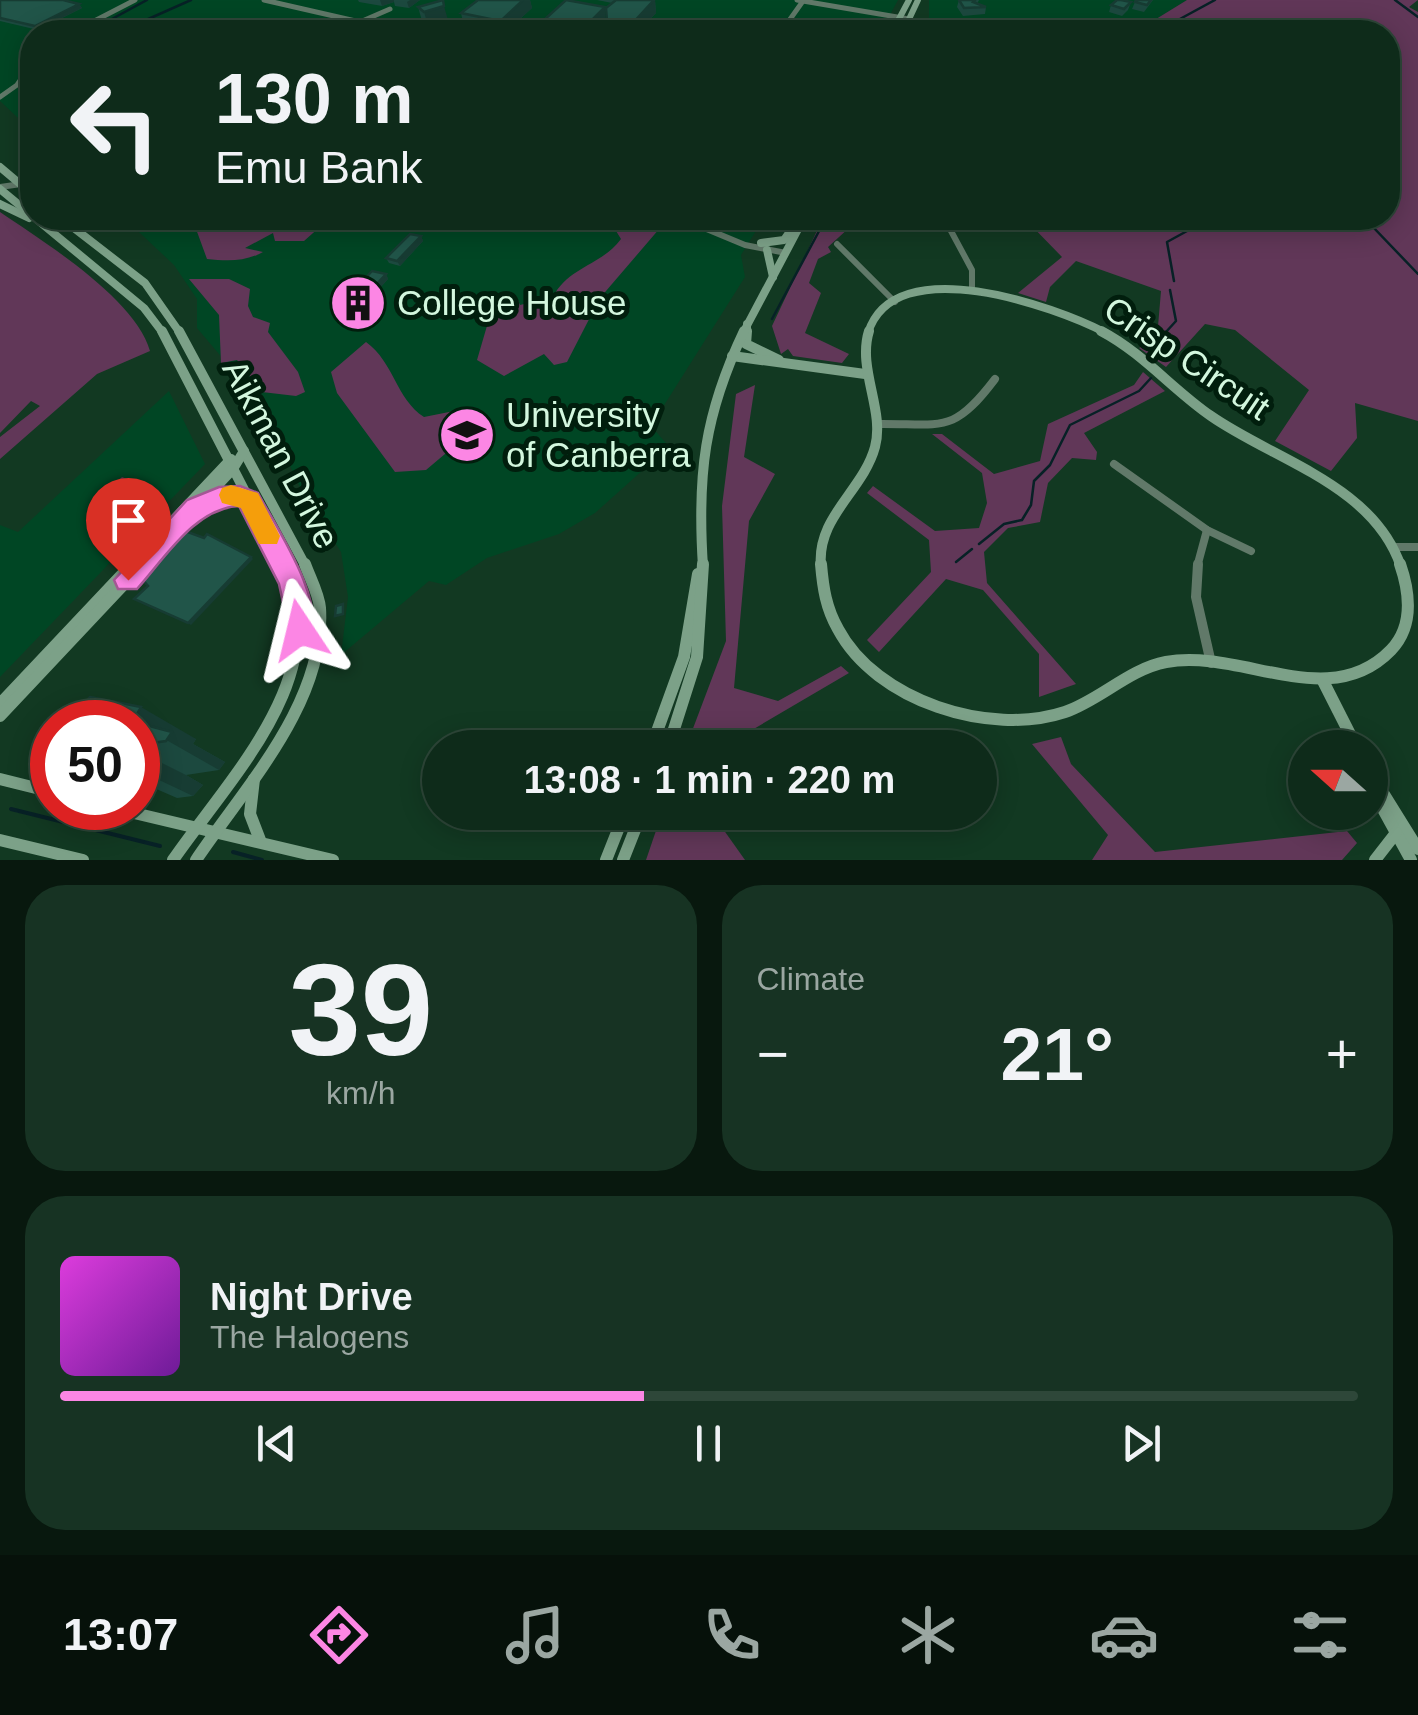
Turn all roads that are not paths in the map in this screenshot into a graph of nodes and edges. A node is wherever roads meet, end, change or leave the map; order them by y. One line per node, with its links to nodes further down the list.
1 (135, 0): 9 (street)
2 (264, 0): 10 (street)
3 (800, 0): 7 (street)
4 (909, 0): 7 (street)
5 (918, 0): 8 (street)
6 (390, 9): 11 (street)
7 (900, 17): 8 (street); 12 (street)
8 (909, 19)
9 (96, 20)
10 (348, 20)
11 (370, 20)
12 (898, 20)
13 (2, 169): 14 (street); 15 (street)
14 (20, 184): 15 (street)
15 (0, 188): 16 (street, Aikman Drive)
16 (20, 206)
17 (48, 230): 37 (street, Aikman Drive)
18 (76, 230): 35 (street, Aikman Drive)
19 (709, 230): 24 (street)
20 (793, 230): 24 (street)
21 (797, 230): 25 (street)
22 (951, 230): 27 (street)
23 (837, 244): 28 (street)
24 (764, 246): 25 (street); 26 (street)
25 (786, 253): 26 (street)
26 (773, 277): 29 (street)
27 (972, 290): 28 (street, Crisp Circuit); 41 (street, Crisp Circuit)
28 (895, 302): 32 (street, Crisp Circuit)
29 (747, 328): 30 (street); 31 (street)
30 (732, 356): 31 (street); 44 (street)
31 (794, 367): 32 (street)
32 (865, 374): 34 (street, Crisp Circuit)
33 (996, 379): 34 (street)
34 (876, 424): 45 (street, Crisp Circuit)
35 (244, 451): 37 (street); 52 (street, Aikman Drive)
36 (1114, 464): 40 (street)
37 (230, 465): 38 (street, Aikman Drive); 39 (street); 47 (street)
38 (249, 500): 39 (street); 58 (street, Aikman Drive)
39 (196, 508): 48 (street)
40 (1208, 530): 43 (street); 45 (street)
41 (1392, 547): 42 (street); 46 (street, Crisp Circuit)
42 (1418, 547)
43 (1251, 551)
44 (700, 563): 49 (street); 50 (street)
45 (1211, 663): 46 (street, Crisp Circuit)
46 (1322, 679): 51 (street)
47 (0, 704)
48 (0, 716)
49 (658, 730)
50 (675, 730)
51 (1348, 730)
52 (254, 778): 59 (street, Aikman Drive); 64 (street)
53 (0, 779): 54 (street)
54 (30, 786)
55 (1388, 815): 57 (street)
56 (160, 819): 58 (street)
57 (1398, 826): 62 (street); 65 (street); 72 (street); 73 (street)
58 (196, 827): 59 (street); 68 (street, Aikman Drive)
59 (218, 830): 64 (street); 69 (street, Aikman Drive)
60 (618, 830): 71 (street)
61 (635, 830): 66 (street)
62 (1418, 834)
63 (0, 840): 67 (street)
64 (260, 840): 70 (street)
65 (1418, 849)
66 (625, 856)
67 (82, 860)
68 (173, 860)
69 (196, 860)
70 (332, 860)
71 (606, 860)
72 (1376, 860)
73 (1411, 860)

